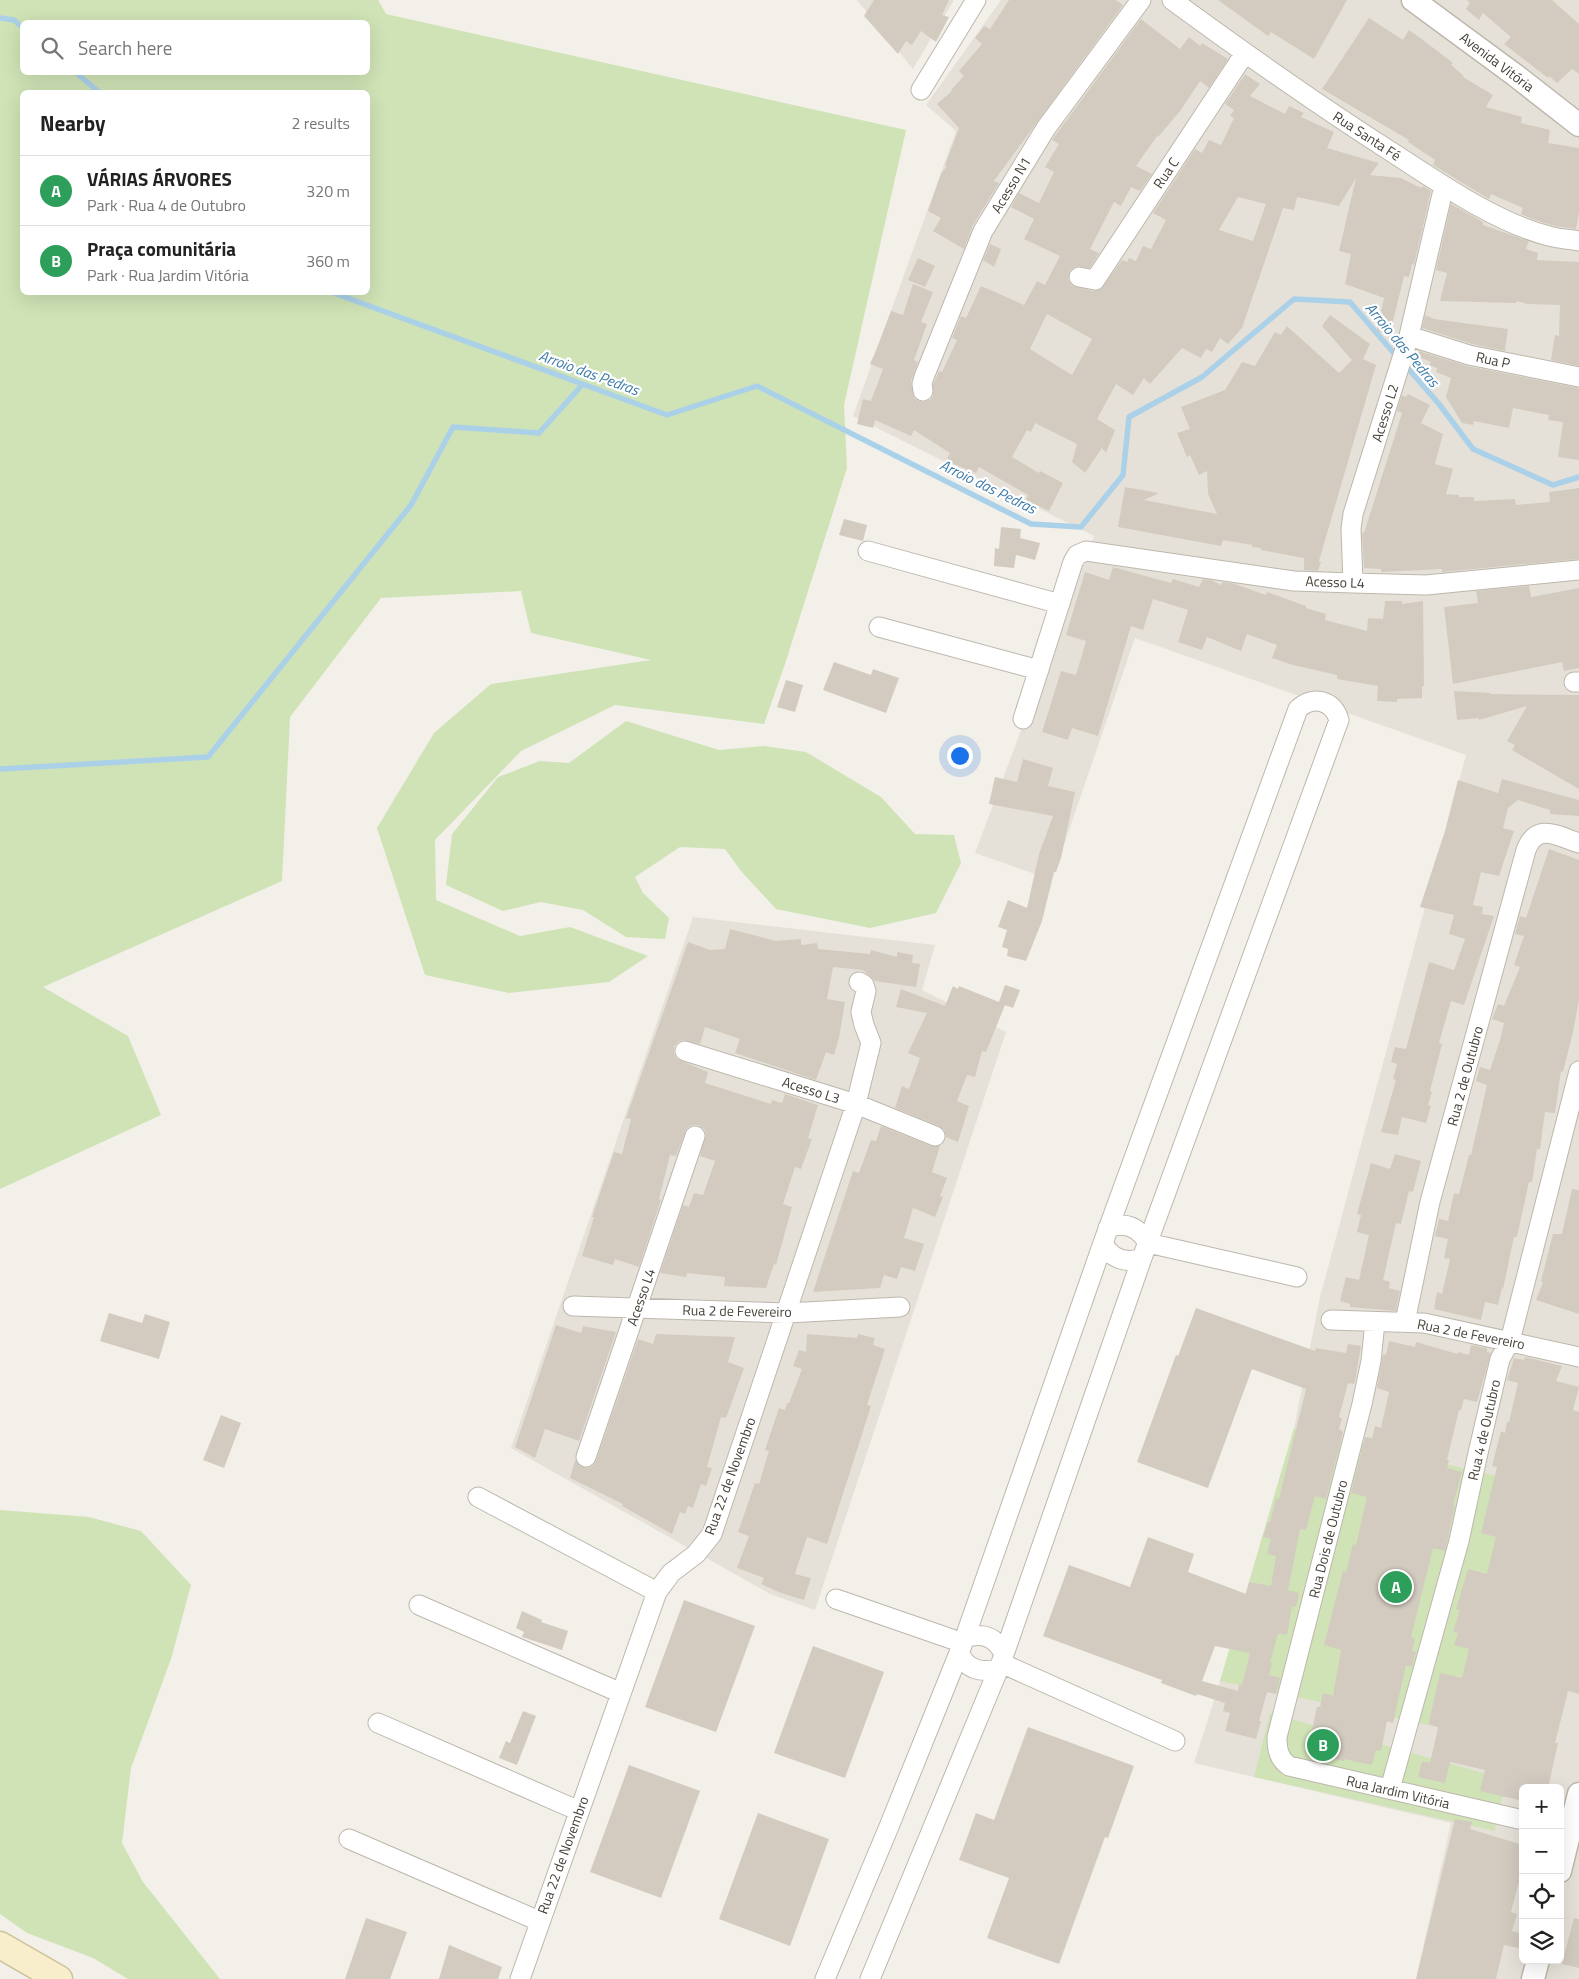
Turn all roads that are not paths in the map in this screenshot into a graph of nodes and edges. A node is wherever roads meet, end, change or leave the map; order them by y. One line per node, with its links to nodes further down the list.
1 (976, 0): 6 (street)
2 (1140, 0): 13 (street, Acesso N1)
3 (1172, 0): 5 (street, Rua Santa Fé)
4 (1413, 0): 7 (street, Avenida Vitória)
5 (1245, 53): 8 (street, Rua Santa Fé); 10 (street, Rua C)
6 (921, 90)
7 (1579, 125)
8 (1444, 186): 9 (street, Rua Santa Fé); 11 (street, Acesso L2)
9 (1579, 241)
10 (1079, 277)
11 (1409, 336): 12 (street, Rua P); 16 (street, Acesso L2)
12 (1579, 377)
13 (923, 391)
14 (868, 550): 17 (street)
15 (1579, 570): 16 (street, Acesso L4)
16 (1353, 583): 17 (street, Acesso L4)
17 (1060, 604): 19 (street)
18 (879, 627): 19 (street)
19 (1039, 670): 20 (street)
20 (1023, 719)
21 (1579, 843): 37 (street, Rua 2 de Outubro)
22 (859, 982): 25 (street, Rua 22 de Novembro)
23 (685, 1051): 25 (street, Acesso L3)
24 (1579, 1071): 38 (street, Rua 4 de Outubro)
25 (856, 1104): 27 (street, Acesso L3); 34 (street, Rua 22 de Novembro)
26 (695, 1136): 33 (street, Acesso L4)
27 (935, 1136)
28 (1105, 1236): 29 (street); 29 (street); 29 (street); 45 (street)
29 (1145, 1250): 30 (street); 46 (street)
30 (1297, 1277)
31 (573, 1306): 33 (street, Rua 2 de Fevereiro)
32 (900, 1307): 34 (street, Rua 2 de Fevereiro)
33 (637, 1308): 34 (street, Rua 2 de Fevereiro); 40 (street, Acesso L4)
34 (786, 1313): 42 (street, Rua 22 de Novembro)
35 (1331, 1320): 36 (street, Rua 2 de Fevereiro)
36 (1376, 1322): 37 (street, Rua 2 de Fevereiro); 50 (street, Rua Dois de Outubro)
37 (1405, 1322): 38 (street, Rua 2 de Fevereiro)
38 (1510, 1341): 39 (street, Rua 2 de Fevereiro); 51 (street, Rua 4 de Outubro)
39 (1579, 1357)
40 (586, 1458)
41 (478, 1497): 42 (street)
42 (657, 1592): 47 (street, Rua 22 de Novembro)
43 (836, 1599): 45 (street)
44 (419, 1605): 47 (street)
45 (962, 1644): 46 (street); 46 (street); 63 (street)
46 (1001, 1662): 49 (street); 64 (street)
47 (621, 1693): 53 (street, Rua 22 de Novembro)
48 (378, 1724): 53 (street)
49 (1175, 1741)
50 (1279, 1755): 51 (street, Rua Jardim Vitória)
51 (1390, 1789): 54 (street, Rua Jardim Vitória)
52 (1579, 1794): 55 (street)
53 (579, 1811): 58 (street, Rua 22 de Novembro)
54 (1519, 1819)
55 (1570, 1829): 57 (street)
56 (349, 1839): 58 (street)
57 (1564, 1854)
58 (540, 1921): 62 (street, Rua 22 de Novembro)
59 (0, 1945): 61 (main road)
60 (1537, 1964): 65 (street)
61 (59, 1979)
62 (520, 1979)
63 (825, 1979)
64 (870, 1979)
65 (1533, 1979)

